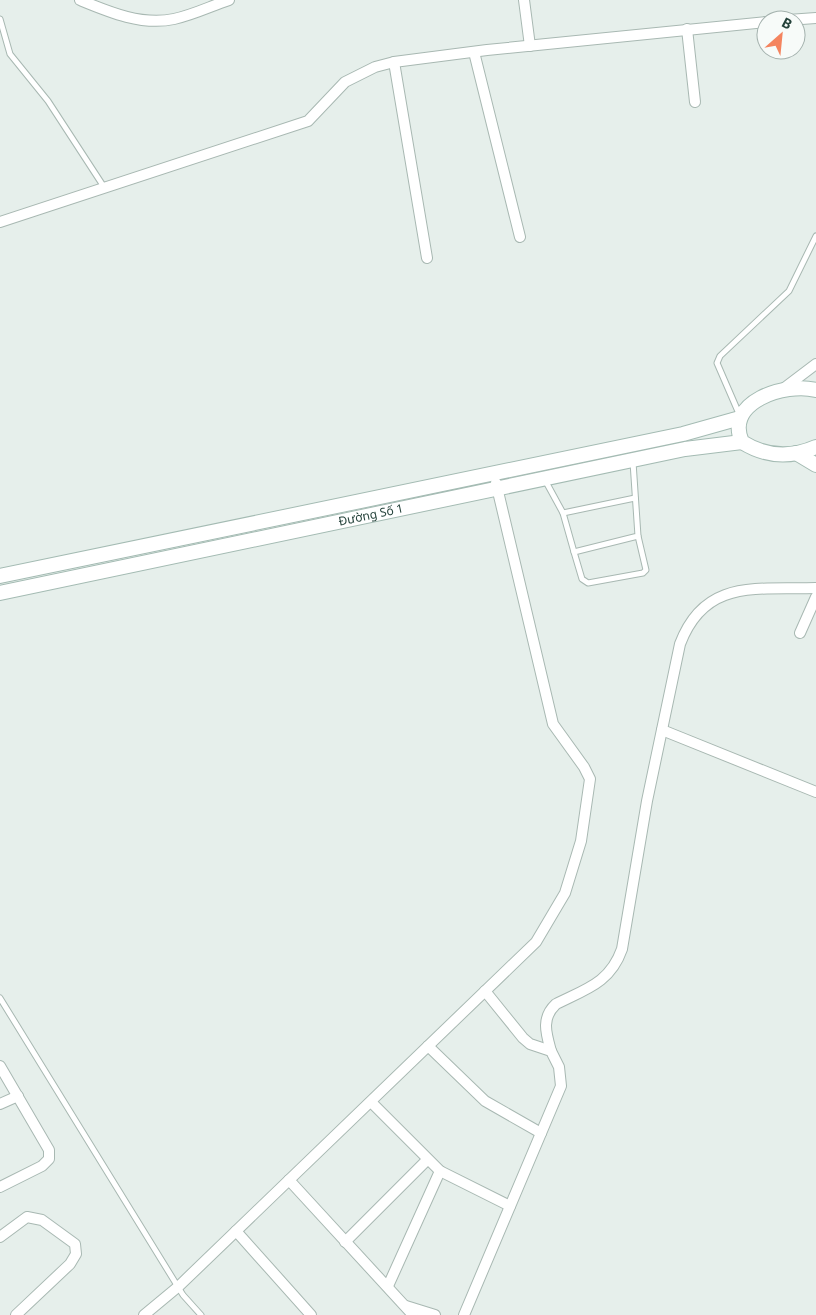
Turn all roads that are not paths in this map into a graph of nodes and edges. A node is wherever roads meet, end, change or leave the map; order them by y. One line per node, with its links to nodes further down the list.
1 (80, 0): 2 (street)
2 (229, 0)
3 (524, 0): 7 (street)
4 (0, 19): 11 (lane)
5 (756, 23): 6 (street)
6 (687, 29): 7 (street); 10 (street)
7 (530, 46): 8 (street)
8 (474, 52): 9 (street); 14 (street)
9 (394, 62): 11 (street); 15 (street)
10 (695, 102)
11 (104, 187): 12 (street)
12 (0, 222)
13 (816, 236): 19 (lane)
14 (520, 237)
15 (427, 258)
16 (816, 364): 17 (street)
17 (782, 389): 18 (street); 19 (street)
18 (816, 390)
19 (740, 418): 20 (street); 25 (street, Đường Số 1)
20 (742, 442): 22 (street); 23 (street, Đường Số 1)
21 (816, 447): 22 (street)
22 (796, 454): 24 (street)
23 (633, 460): 26 (street, Đường Số 1); 28 (lane)
24 (816, 466)
25 (493, 473): 27 (street); 32 (street, Đường Số 1)
26 (545, 480): 27 (street, Đường Số 1); 29 (lane)
27 (498, 490): 34 (street, Đường Số 1); 39 (street)
28 (634, 498): 29 (lane); 30 (lane)
29 (563, 513): 31 (lane)
30 (638, 536): 31 (lane); 31 (lane)
31 (574, 552)
32 (0, 576)
33 (816, 588): 37 (street)
34 (0, 593)
35 (816, 597): 36 (street)
36 (800, 633)
37 (662, 730): 38 (street); 42 (street)
38 (816, 792)
39 (485, 991): 41 (street); 42 (street)
40 (0, 998): 56 (lane)
41 (428, 1046): 45 (street); 47 (street)
42 (552, 1051): 47 (street)
43 (0, 1066): 44 (street)
44 (18, 1096): 46 (street); 51 (street)
45 (371, 1102): 48 (street); 50 (street)
46 (0, 1104)
47 (542, 1133): 52 (street)
48 (427, 1160): 49 (street); 55 (street)
49 (440, 1172): 52 (street); 57 (street)
50 (289, 1180): 53 (street); 55 (street)
51 (0, 1187)
52 (510, 1206): 65 (street)
53 (236, 1231): 56 (street); 62 (street)
54 (0, 1237): 59 (street)
55 (345, 1242): 57 (street)
56 (178, 1286): 60 (street); 61 (lane)
57 (388, 1286): 58 (street)
58 (405, 1306): 63 (street); 64 (street)
59 (16, 1315)
60 (144, 1315)
61 (201, 1315)
62 (311, 1315)
63 (413, 1315)
64 (435, 1315)
65 (464, 1315)

